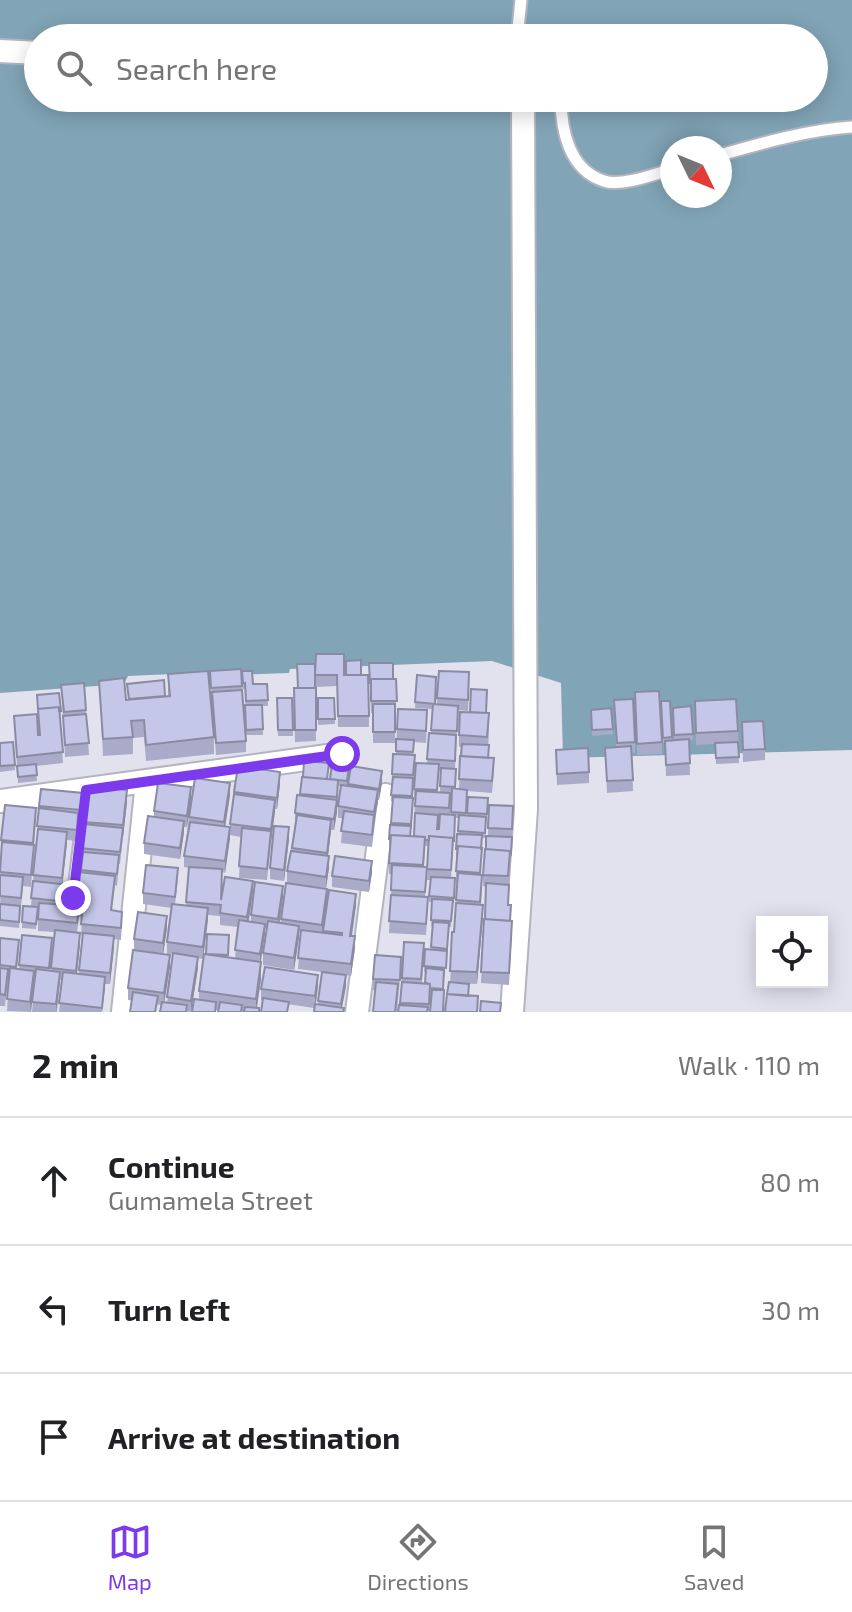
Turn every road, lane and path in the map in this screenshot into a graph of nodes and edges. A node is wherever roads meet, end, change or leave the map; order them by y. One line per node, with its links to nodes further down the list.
1 (521, 0): 2 (lane)
2 (518, 24)
3 (0, 51): 4 (street)
4 (24, 52)
5 (523, 112): 18 (street)
6 (561, 112): 9 (lane)
7 (852, 127): 8 (lane)
8 (732, 152)
9 (660, 173)
10 (342, 754): 11 (street)
11 (147, 782): 12 (street); 16 (street)
12 (86, 790): 14 (street); 15 (lane)
13 (385, 795): 17 (street)
14 (0, 801)
15 (73, 898)
16 (123, 1012)
17 (357, 1012)
18 (512, 1012)

